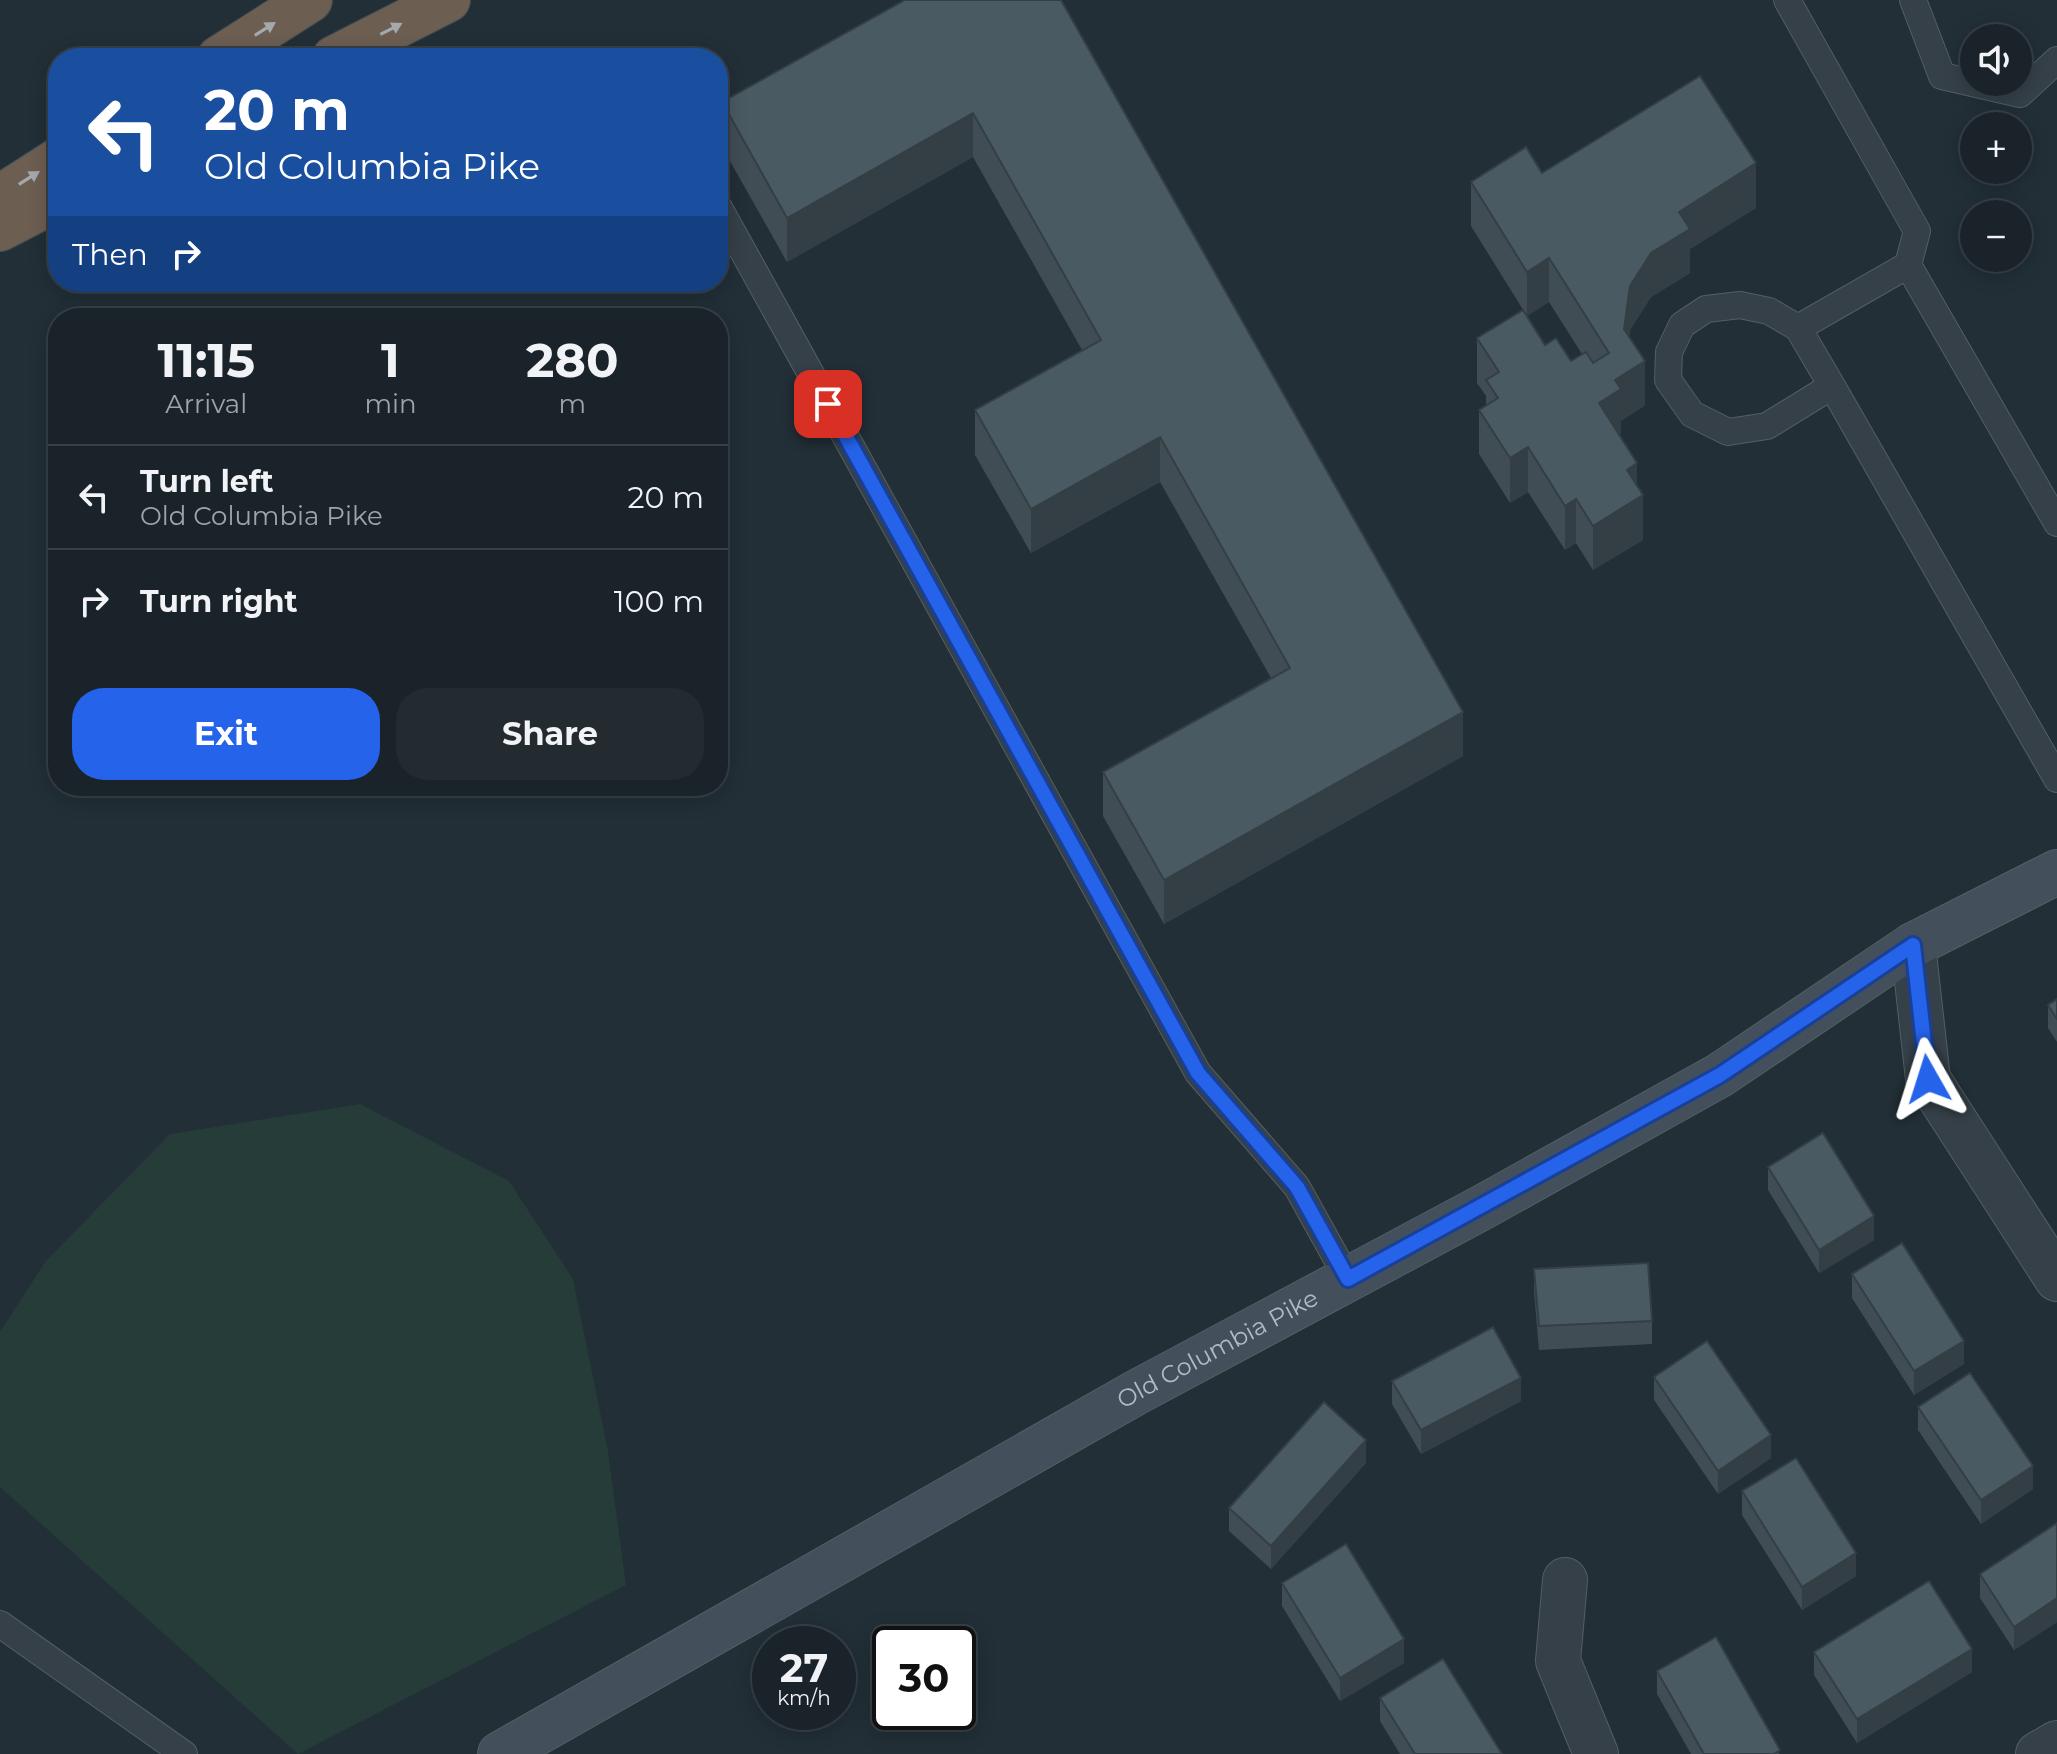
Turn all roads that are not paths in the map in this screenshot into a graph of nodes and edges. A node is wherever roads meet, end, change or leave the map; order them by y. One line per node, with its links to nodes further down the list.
1 (310, 0): 5 (highway, one-way to 1)
2 (448, 0): 6 (highway, one-way to 2)
3 (1787, 0): 13 (lane)
4 (1913, 0): 7 (lane)
5 (235, 48)
6 (354, 48)
7 (2057, 60)
8 (48, 166): 9 (highway, one-way to 8)
9 (0, 197)
10 (48, 204): 12 (highway)
11 (728, 224): 20 (lane)
12 (0, 229)
13 (1908, 265): 14 (lane); 16 (lane)
14 (1798, 328): 15 (lane); 15 (lane)
15 (1832, 386): 17 (lane)
16 (2057, 523)
17 (2057, 779)
18 (2057, 872): 19 (main road, Old Columbia Pike)
19 (1913, 945): 20 (main road, Old Columbia Pike); 21 (street)
20 (1348, 1279): 26 (main road, Old Columbia Pike)
21 (2057, 1279)
22 (1565, 1580): 27 (street)
23 (0, 1624): 25 (lane)
24 (2057, 1743): 28 (street)
25 (184, 1754)
26 (500, 1754)
27 (1596, 1754)
28 (2038, 1754)

